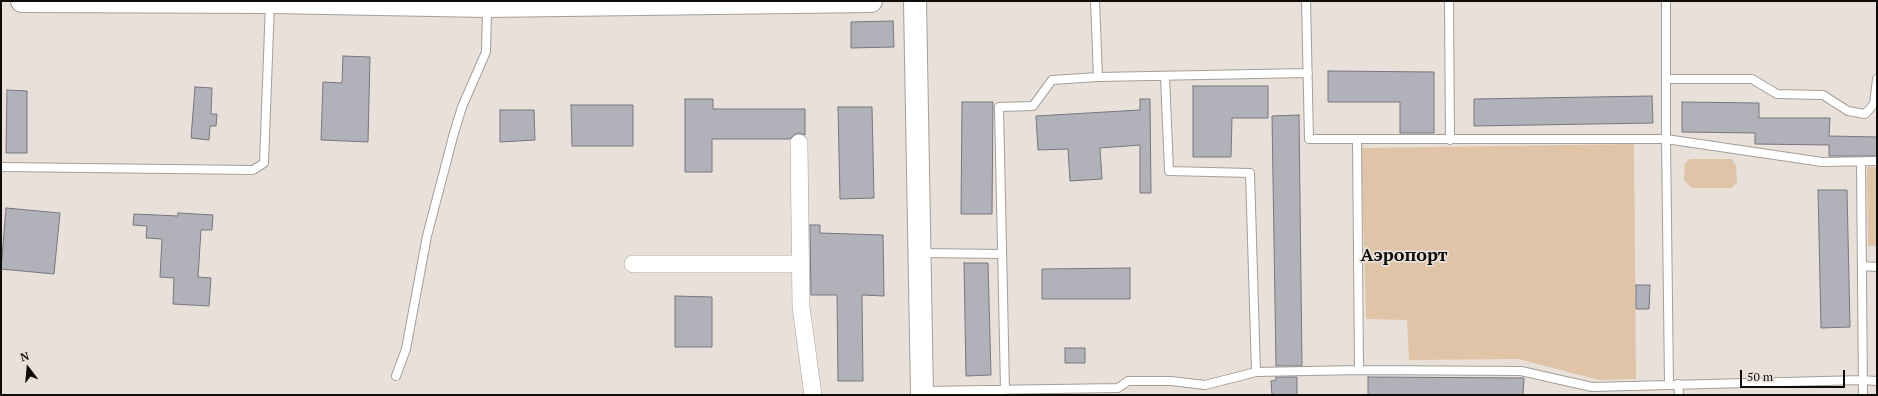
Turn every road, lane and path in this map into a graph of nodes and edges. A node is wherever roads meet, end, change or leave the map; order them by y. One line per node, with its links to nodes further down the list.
1 (22, 1): 9 (main road)
2 (776, 1): 3 (main road); 10 (main road)
3 (871, 1)
4 (915, 1): 23 (main road)
5 (1095, 1): 12 (lane)
6 (1306, 1): 11 (lane)
7 (1449, 1): 18 (lane)
8 (1666, 1): 14 (lane)
9 (270, 2): 10 (main road); 22 (lane)
10 (487, 6): 31 (lane)
11 (1308, 73): 13 (lane); 17 (lane)
12 (1098, 77): 13 (lane); 24 (lane)
13 (1165, 77): 30 (lane)
14 (1666, 79): 15 (lane); 16 (lane)
15 (1877, 79)
16 (1666, 139): 18 (lane); 21 (lane); 34 (lane)
17 (1357, 140): 18 (lane); 29 (lane)
18 (1450, 140)
19 (799, 143): 26 (street)
20 (1877, 161): 21 (lane)
21 (1861, 162): 27 (lane)
22 (1, 167)
23 (919, 253): 24 (lane); 37 (main road)
24 (1002, 254): 36 (lane)
25 (633, 264): 26 (street)
26 (800, 264): 38 (street)
27 (1862, 266): 28 (lane); 32 (lane)
28 (1877, 267)
29 (1359, 370): 30 (lane); 34 (lane)
30 (1256, 372): 36 (lane)
31 (396, 376)
32 (1862, 380): 33 (lane); 35 (lane); 40 (lane)
33 (1877, 381)
34 (1669, 384): 35 (lane)
35 (1678, 384): 39 (lane)
36 (1005, 390): 37 (lane)
37 (922, 393)
38 (813, 395)
39 (1679, 395)
40 (1863, 395)

